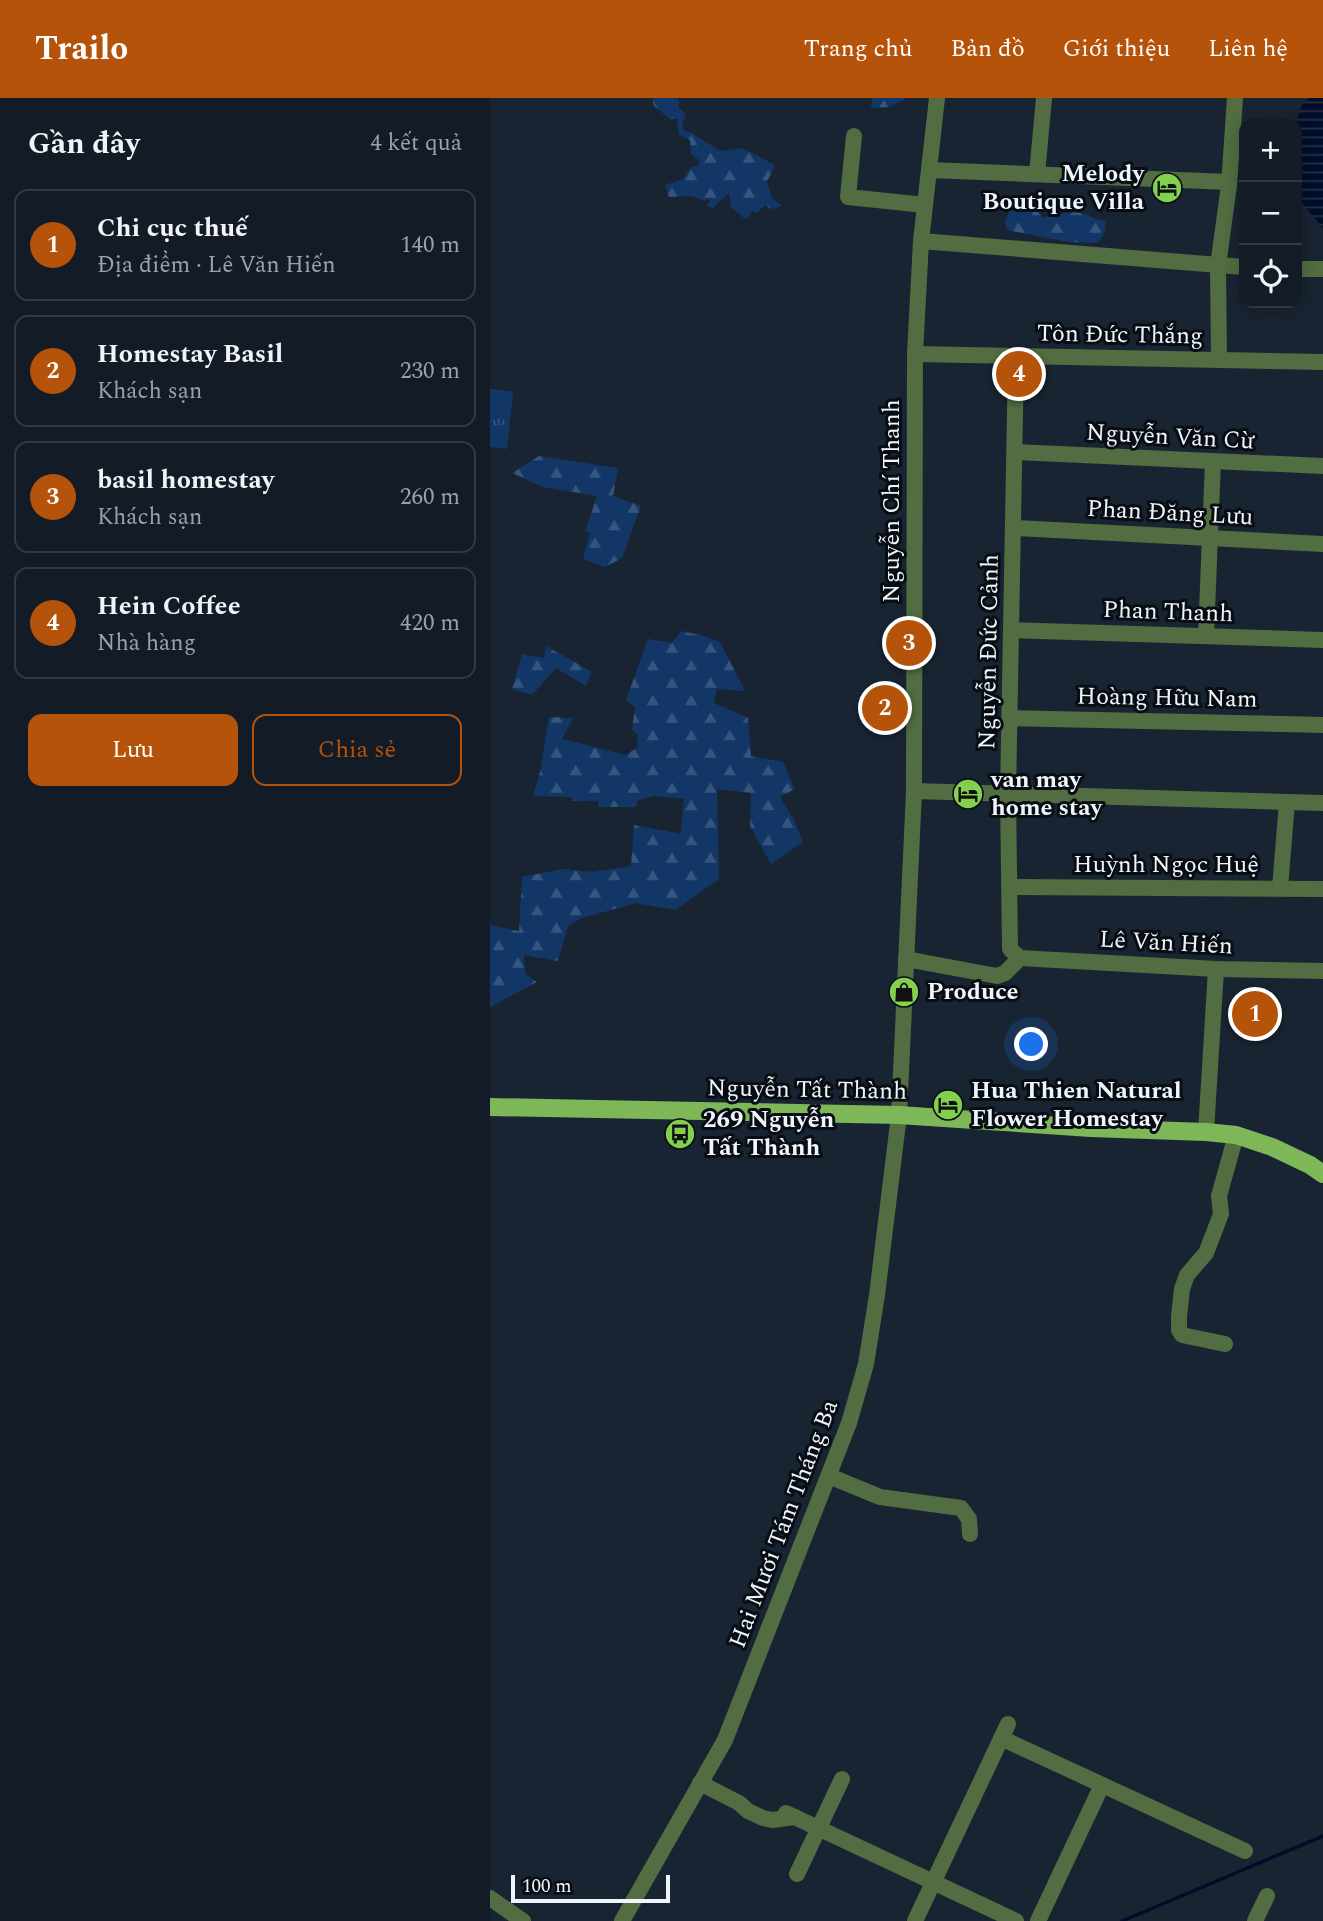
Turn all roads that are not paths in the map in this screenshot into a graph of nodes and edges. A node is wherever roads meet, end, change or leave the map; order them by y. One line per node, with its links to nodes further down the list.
1 (937, 98): 5 (street, Nguyễn Chí Thanh)
2 (1044, 98): 6 (street)
3 (1235, 98): 7 (street)
4 (854, 136): 8 (street)
5 (929, 170): 6 (street); 8 (street, Nguyễn Chí Thanh)
6 (1037, 174): 7 (street)
7 (1229, 182): 10 (street)
8 (925, 205): 9 (street, Nguyễn Chí Thanh)
9 (920, 241): 10 (street); 14 (street, Nguyễn Chí Thanh)
10 (1218, 266): 11 (street); 16 (street)
11 (1239, 267)
12 (1302, 268): 13 (street)
13 (1323, 269)
14 (915, 354): 15 (street, Tôn Đức Thắng); 29 (street, Nguyễn Chí Thanh)
15 (1016, 356): 16 (street, Tôn Đức Thắng); 18 (street, Nguyễn Đức Cảnh)
16 (1219, 359): 17 (street, Tôn Đức Thắng)
17 (1323, 362)
18 (1015, 452): 19 (street, Nguyễn Văn Cừ); 21 (street, Nguyễn Đức Cảnh)
19 (1213, 462): 20 (street, Nguyễn Văn Cừ); 22 (street)
20 (1323, 466)
21 (1014, 528): 22 (street, Phan Đăng Lưu); 24 (street, Nguyễn Đức Cảnh)
22 (1210, 538): 23 (street, Phan Đăng Lưu); 25 (street)
23 (1323, 544)
24 (1011, 630): 25 (street, Phan Thanh); 27 (street, Nguyễn Đức Cảnh)
25 (1206, 636): 26 (street, Phan Thanh)
26 (1323, 640)
27 (1010, 718): 28 (street, Hoàng Hữu Nam); 30 (street, Nguyễn Đức Cảnh)
28 (1323, 725)
29 (914, 792): 30 (street); 37 (street, Nguyễn Chí Thanh)
30 (1008, 794): 31 (street); 33 (street, Nguyễn Đức Cảnh)
31 (1287, 802): 32 (street); 34 (street)
32 (1323, 803)
33 (1009, 887): 34 (street, Huỳnh Ngọc Huệ); 36 (street, Nguyễn Đức Cảnh)
34 (1280, 888): 35 (street, Huỳnh Ngọc Huệ)
35 (1323, 889)
36 (1015, 953): 37 (street); 38 (street, Lê Văn Hiến)
37 (906, 959): 41 (street, Nguyễn Chí Thanh)
38 (1216, 969): 39 (street, Lê Văn Hiến); 42 (street)
39 (1323, 971)
40 (490, 1107): 41 (main road, Nguyễn Tất Thành)
41 (899, 1115): 42 (main road, Nguyễn Tất Thành); 46 (street, Hai Mươi Tám Tháng Ba)
42 (1206, 1132): 43 (main road, Nguyễn Tất Thành)
43 (1236, 1135): 44 (main road, Nguyễn Tất Thành); 45 (street)
44 (1323, 1174)
45 (1225, 1344)
46 (829, 1476): 47 (street); 49 (street, Hai Mươi Tám Tháng Ba)
47 (970, 1534)
48 (842, 1779): 51 (street)
49 (700, 1783): 51 (street); 58 (street, Hai Mươi Tám Tháng Ba)
50 (1102, 1785): 52 (street); 54 (street); 61 (street)
51 (819, 1828): 53 (street); 54 (street)
52 (1245, 1851)
53 (797, 1874)
54 (933, 1882): 59 (street); 60 (street)
55 (1267, 1896): 62 (street)
56 (490, 1898): 57 (street)
57 (523, 1921)
58 (622, 1921)
59 (915, 1921)
60 (1016, 1921)
61 (1038, 1921)
62 (1255, 1921)

